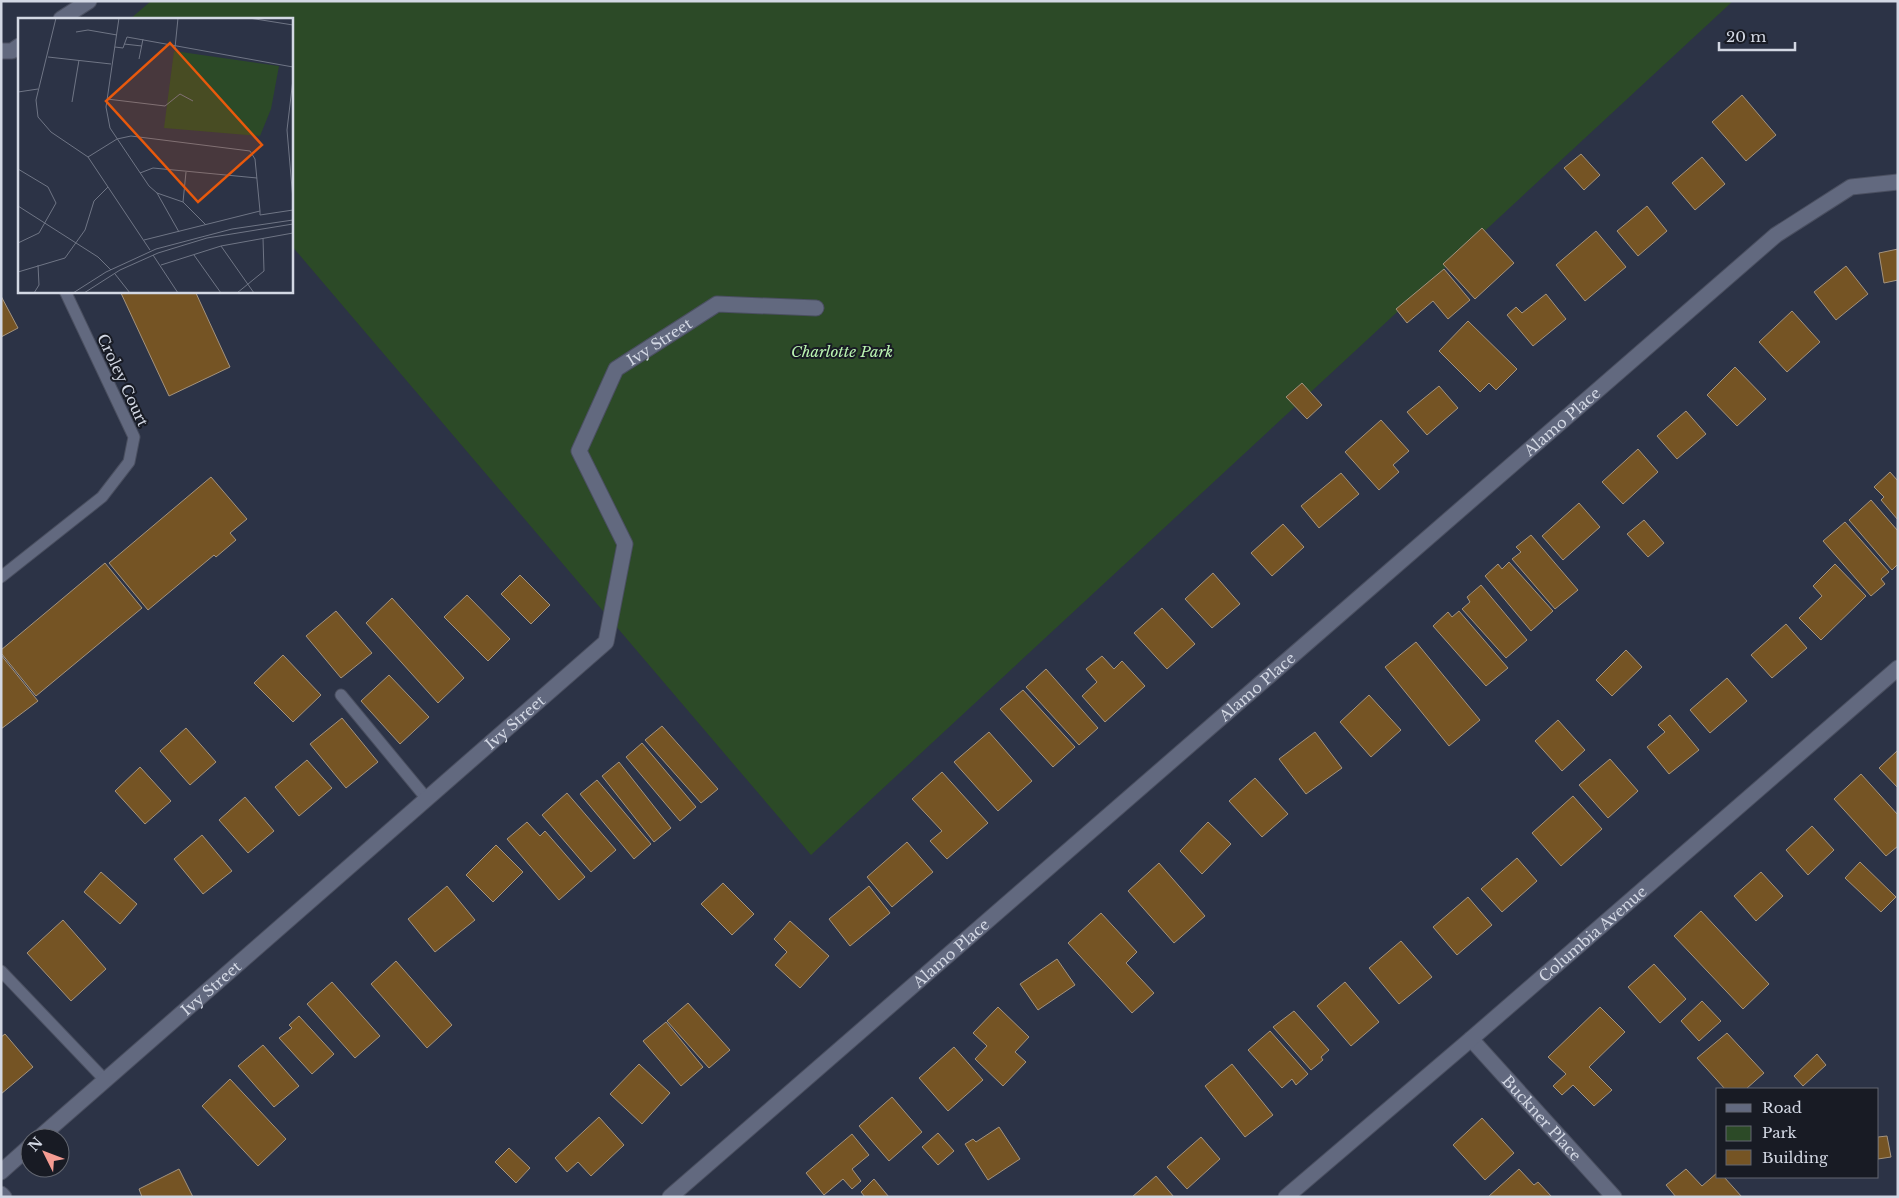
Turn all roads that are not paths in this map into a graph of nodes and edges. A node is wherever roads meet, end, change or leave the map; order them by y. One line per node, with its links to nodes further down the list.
1 (89, 1): 2 (street)
2 (64, 18)
3 (18, 47): 4 (street)
4 (1, 51)
5 (1898, 182): 18 (street, Alamo Place)
6 (65, 292): 8 (lane, Croley Court)
7 (816, 308): 11 (street, Ivy Street)
8 (1, 578)
9 (1898, 668): 13 (street, Columbia Avenue)
10 (342, 695): 11 (lane)
11 (427, 799): 14 (street, Ivy Street)
12 (1, 971): 14 (lane)
13 (1471, 1039): 19 (street, Columbia Avenue); 20 (street, Buckner Place)
14 (105, 1080): 15 (street, Ivy Street)
15 (50, 1128)
16 (20, 1155): 17 (street)
17 (1, 1172)
18 (670, 1197)
19 (1286, 1197)
20 (1614, 1197)

